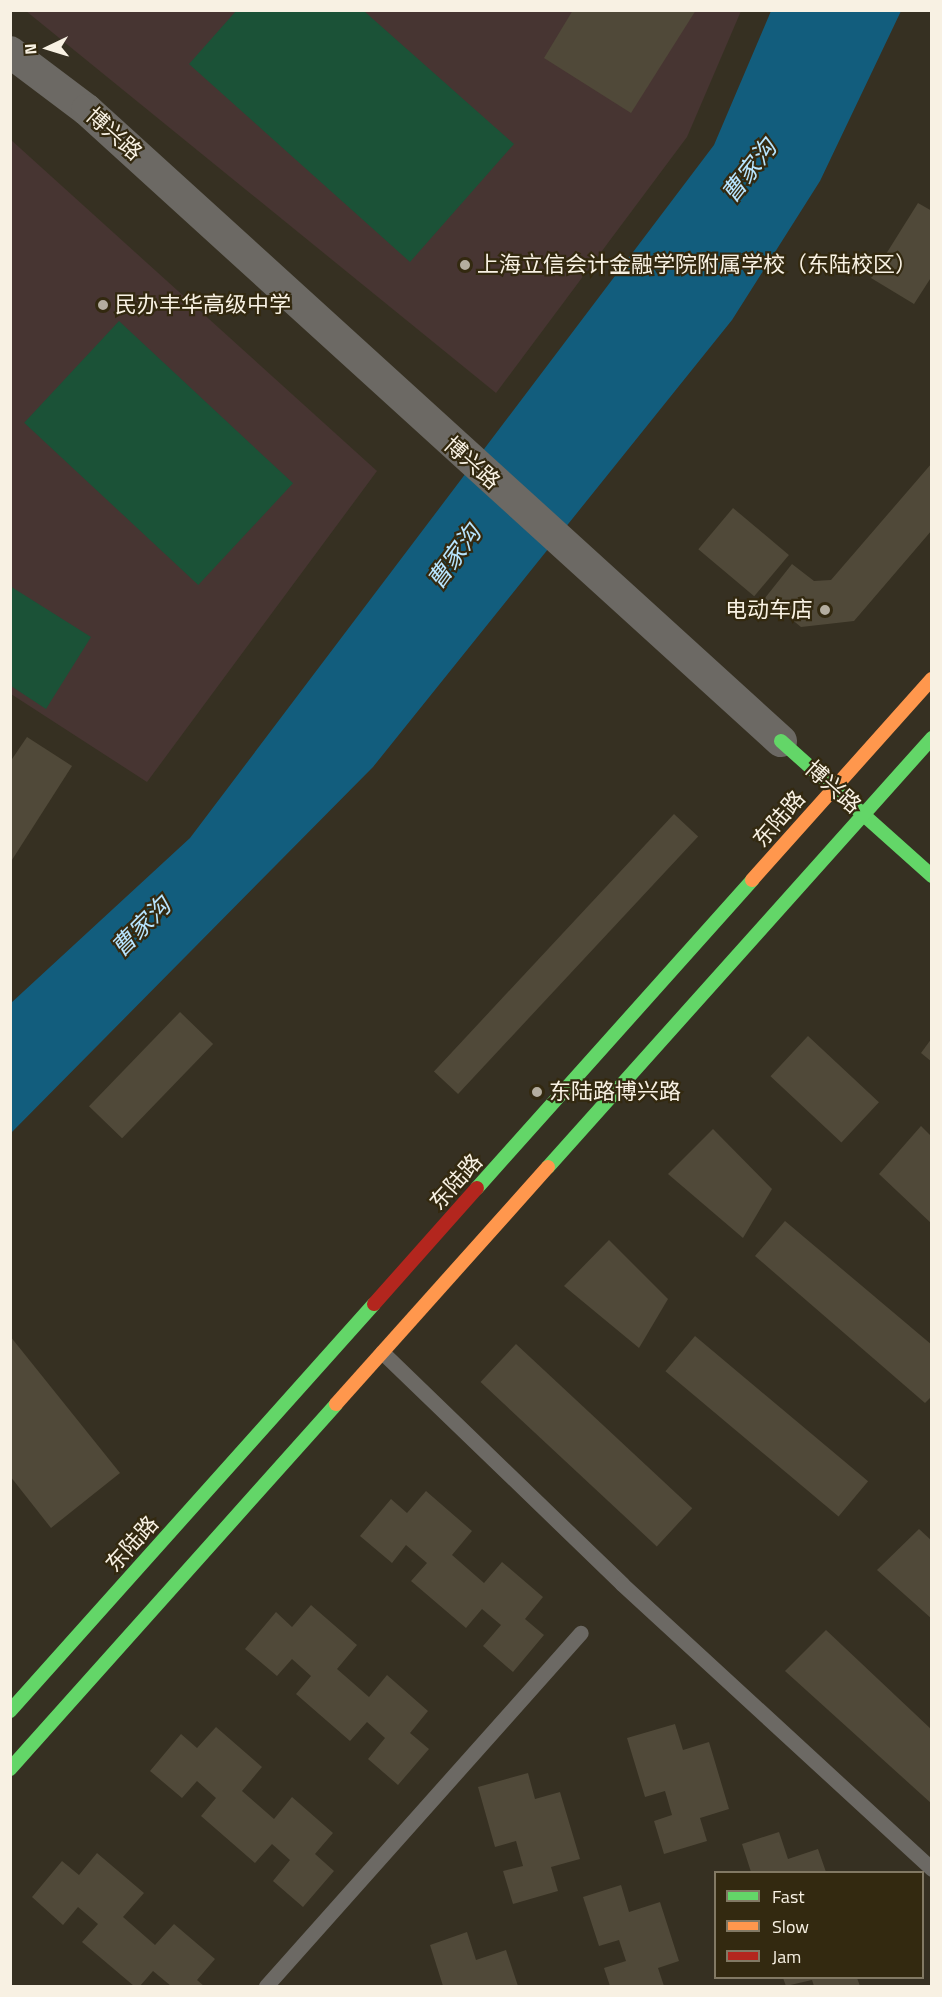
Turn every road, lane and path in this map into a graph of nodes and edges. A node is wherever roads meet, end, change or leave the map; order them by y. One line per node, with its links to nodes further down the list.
1 (10, 52): 4 (street, 博兴路)
2 (932, 679): 5 (main road, 东陆路)
3 (932, 738): 6 (main road)
4 (781, 741): 5 (main road, 博兴路)
5 (834, 788): 6 (main road, 博兴路); 10 (main road, 东陆路)
6 (863, 814): 7 (main road, 博兴路); 8 (main road)
7 (932, 876)
8 (382, 1352): 11 (main road); 12 (lane)
9 (581, 1633): 13 (lane)
10 (10, 1711)
11 (10, 1769)
12 (932, 1869)
13 (266, 1986)

